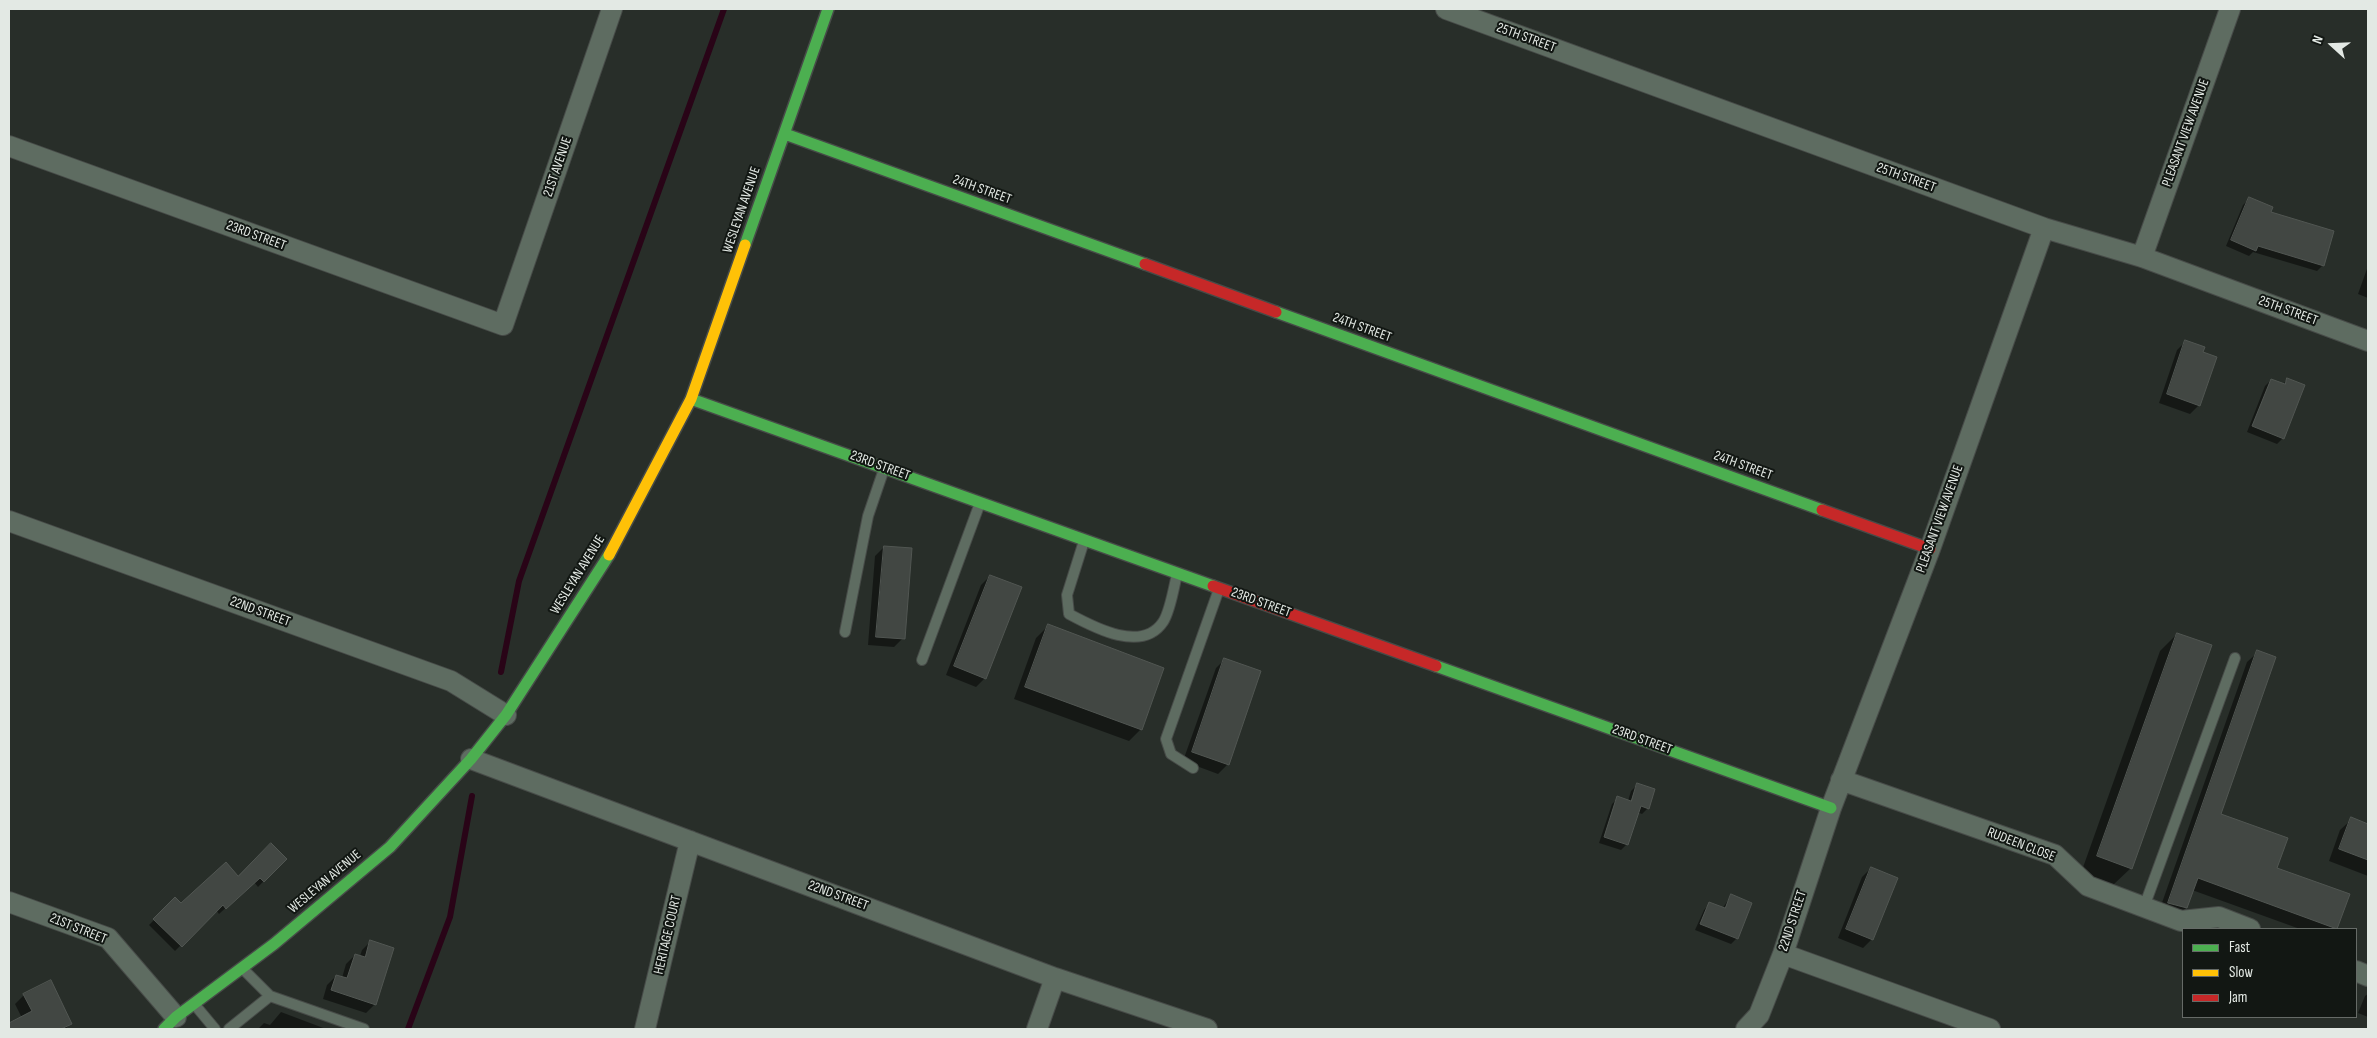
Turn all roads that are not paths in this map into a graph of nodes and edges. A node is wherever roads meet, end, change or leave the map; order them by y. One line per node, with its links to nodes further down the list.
1 (612, 9): 9 (street, 21ST AVENUE)
2 (828, 9): 5 (street, WESLEYAN AVENUE)
3 (1446, 9): 7 (street, 25TH STREET)
4 (2230, 9): 8 (street, PLEASANT VIEW AVENUE)
5 (785, 134): 11 (street, WESLEYAN AVENUE); 16 (street, 24TH STREET)
6 (9, 146): 9 (street, 23RD STREET)
7 (2044, 228): 8 (street, 25TH STREET); 16 (street, PLEASANT VIEW AVENUE)
8 (2142, 257): 10 (street, 25TH STREET)
9 (503, 325)
10 (2368, 341)
11 (692, 399): 12 (street, 23RD STREET); 22 (street, WESLEYAN AVENUE)
12 (885, 468): 13 (street, 23RD STREET); 19 (lane)
13 (980, 502): 15 (street, 23RD STREET); 21 (lane)
14 (9, 521): 22 (street, 22ND STREET)
15 (1084, 540): 17 (street, 23RD STREET); 17 (lane)
16 (1930, 549): 25 (street, PLEASANT VIEW AVENUE)
17 (1178, 573): 18 (street, 23RD STREET)
18 (1219, 588): 24 (lane); 26 (street, 23RD STREET)
19 (845, 632)
20 (2235, 658): 29 (lane)
21 (922, 660)
22 (506, 715): 23 (street, WESLEYAN AVENUE)
23 (471, 759): 27 (street, 22ND STREET); 32 (street, WESLEYAN AVENUE)
24 (1193, 768)
25 (1841, 780): 26 (street, PLEASANT VIEW AVENUE); 29 (street, RUDEEN CLOSE)
26 (1831, 808): 31 (street, 22ND STREET)
27 (690, 841): 33 (street, 22ND STREET); 40 (street, HERITAGE COURT)
28 (9, 902): 36 (street, 21ST STREET)
29 (2144, 907): 30 (street, RUDEEN CLOSE)
30 (2247, 928)
31 (1783, 954): 43 (street, 22ND STREET); 44 (street)
32 (242, 968): 34 (lane); 35 (street, WESLEYAN AVENUE)
33 (1055, 978): 41 (street); 42 (street, 22ND STREET)
34 (270, 996): 38 (lane); 39 (lane)
35 (194, 1004): 36 (street, WESLEYAN AVENUE); 37 (lane)
36 (170, 1023)
37 (215, 1029)
38 (229, 1029)
39 (364, 1029)
40 (645, 1029)
41 (1037, 1029)
42 (1207, 1029)
43 (1746, 1029)
44 (1990, 1029)

